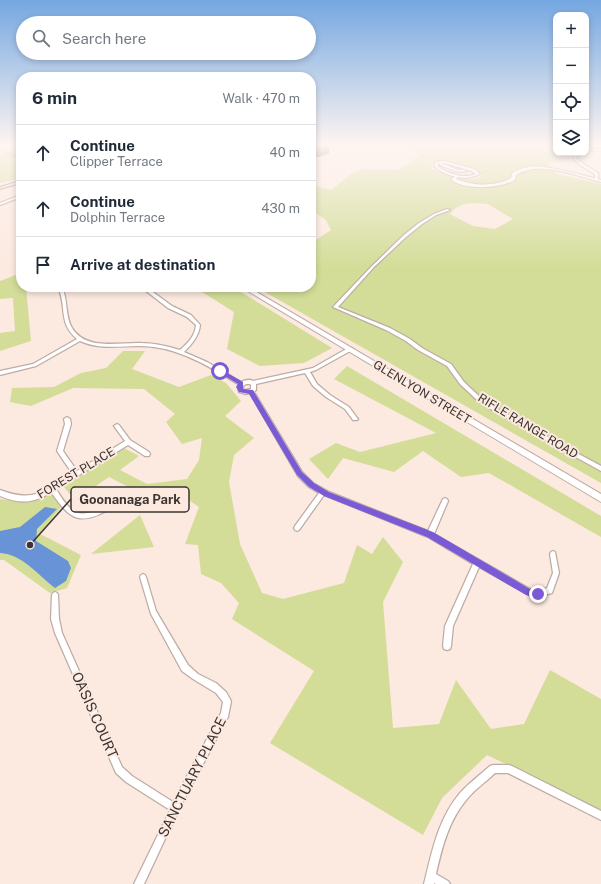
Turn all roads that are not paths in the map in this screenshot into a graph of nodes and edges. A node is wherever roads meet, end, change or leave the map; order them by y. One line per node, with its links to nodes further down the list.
1 (16, 198): 2 (street)
2 (0, 204)
3 (448, 210): 20 (street, RIFLE RANGE ROAD)
4 (62, 292): 7 (street)
5 (150, 292): 9 (street)
6 (253, 292): 8 (main road, GLENLYON STREET)
7 (80, 339): 9 (street); 11 (street)
8 (350, 349): 10 (street); 25 (main road, GLENLYON STREET)
9 (181, 352): 13 (street)
10 (307, 371): 12 (street); 16 (street)
11 (0, 373)
12 (253, 383): 13 (street); 14 (street)
13 (241, 384): 14 (street)
14 (251, 391): 23 (street)
15 (67, 419): 21 (street)
16 (355, 419)
17 (117, 426): 18 (street, FOREST PLACE)
18 (128, 442): 19 (street, FOREST PLACE); 21 (street, FOREST PLACE)
19 (147, 454)
20 (601, 469)
21 (76, 474): 22 (street, FOREST PLACE)
22 (52, 490): 24 (street, FOREST PLACE); 27 (street)
23 (323, 492): 28 (street); 29 (street)
24 (0, 493)
25 (601, 498)
26 (445, 501): 29 (street)
27 (142, 504)
28 (297, 528)
29 (430, 535): 31 (street)
30 (553, 554): 31 (street)
31 (478, 563): 34 (street)
32 (143, 577): 35 (street, SANCTUARY PLACE)
33 (55, 595): 35 (street, OASIS COURT)
34 (447, 646)
35 (175, 808): 38 (street, SANCTUARY PLACE)
36 (601, 816): 37 (street)
37 (430, 880): 39 (street)
38 (139, 884)
39 (445, 884)

